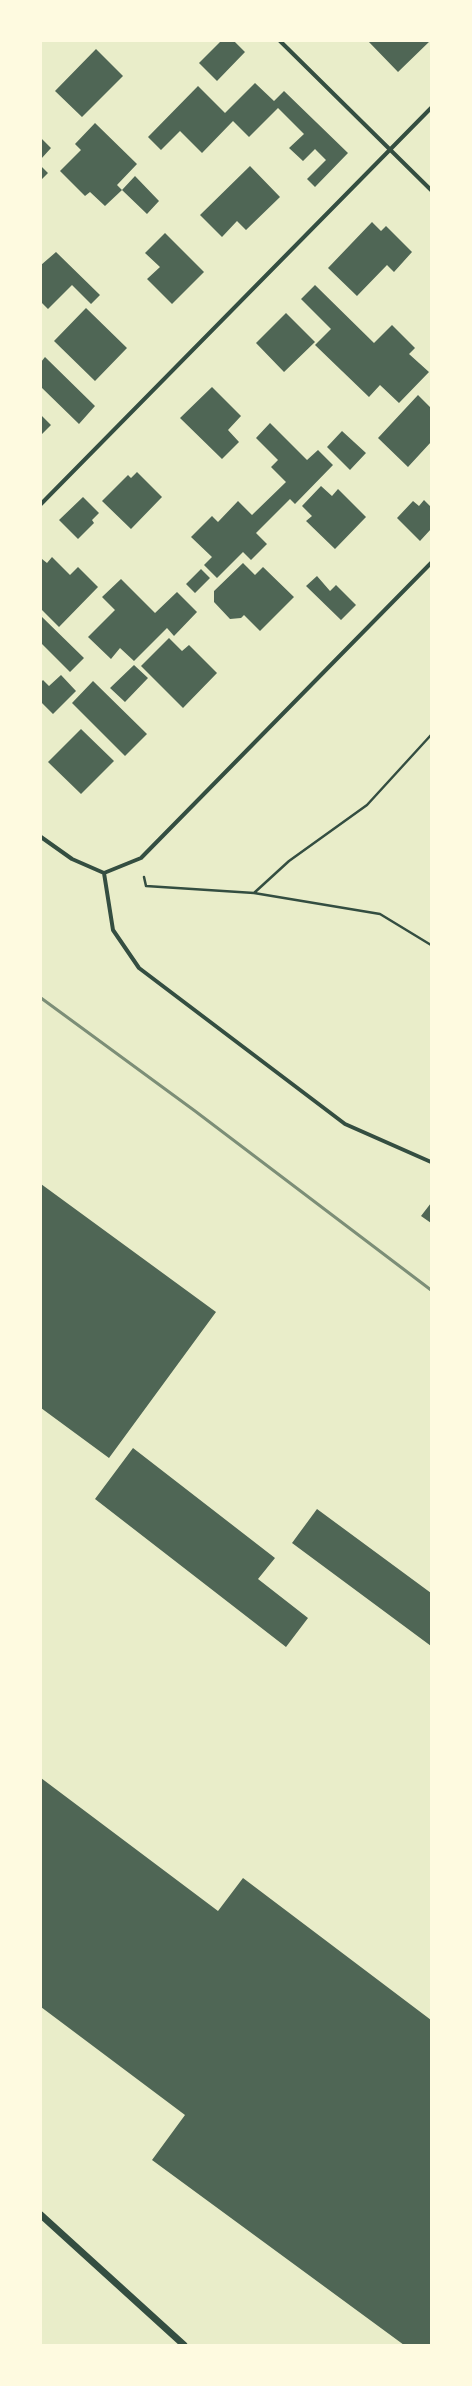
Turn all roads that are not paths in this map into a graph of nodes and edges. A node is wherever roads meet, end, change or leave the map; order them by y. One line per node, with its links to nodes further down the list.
1 (280, 41): 3 (street)
2 (431, 108): 3 (street)
3 (390, 148): 4 (street); 5 (street)
4 (431, 190)
5 (41, 504)
6 (431, 563): 8 (street)
7 (41, 837): 8 (street)
8 (104, 873): 9 (street)
9 (431, 1162)
10 (41, 2215): 11 (street)
11 (184, 2345)

